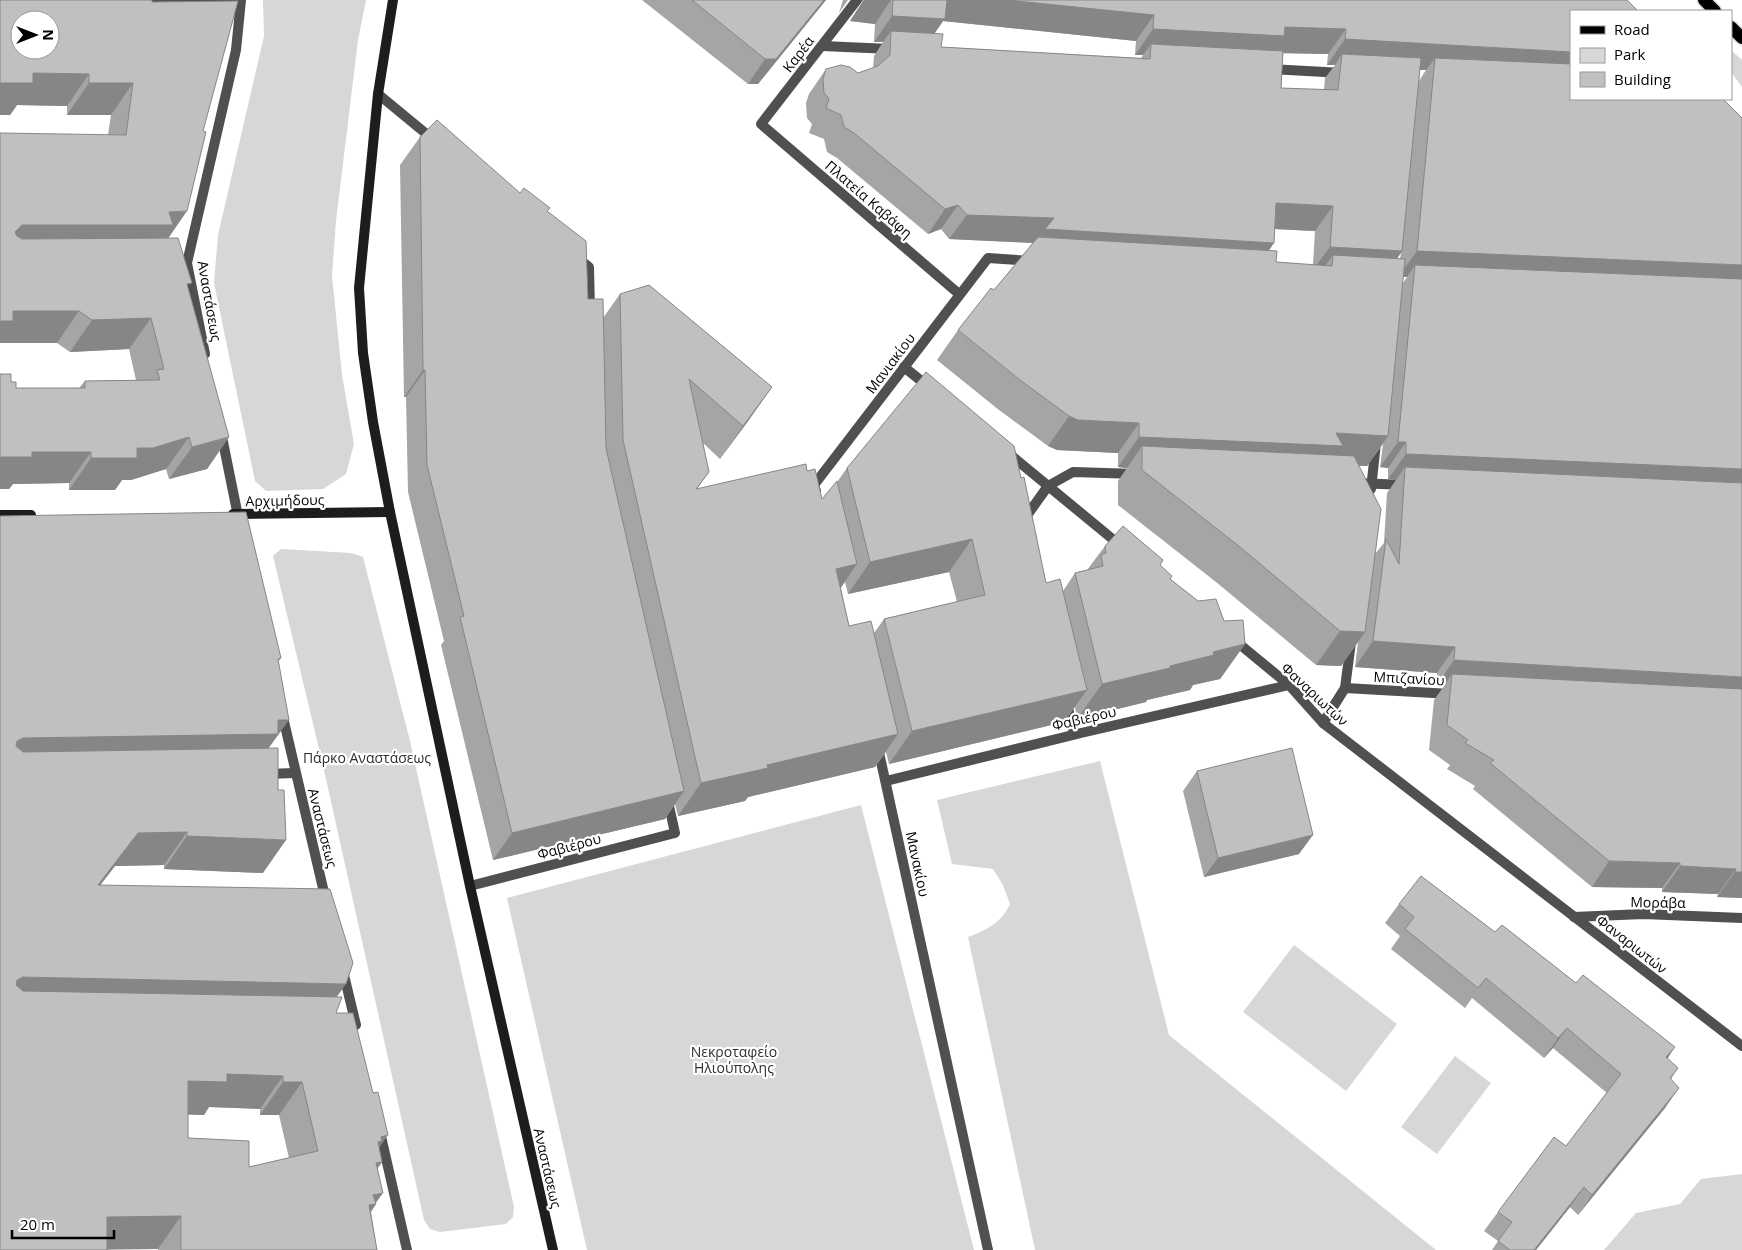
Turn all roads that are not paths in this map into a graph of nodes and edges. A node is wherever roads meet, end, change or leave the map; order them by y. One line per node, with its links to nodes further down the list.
1 (241, 0): 5 (street); 20 (street, Αναστάσεως)
2 (393, 0): 13 (street, Αναστάσεως)
3 (857, 0): 9 (street, Καρέα)
4 (1704, 0): 6 (main road)
5 (125, 1)
6 (1714, 10)
7 (1732, 28): 8 (main road)
8 (1742, 38)
9 (822, 46): 10 (street); 14 (street, Καρέα)
10 (900, 50)
11 (1264, 69): 12 (street)
12 (1352, 74)
13 (378, 94): 15 (street); 33 (street, Αναστάσεως)
14 (761, 124): 18 (street, Πλατεία Καβάφη)
15 (445, 150)
16 (568, 250): 19 (street)
17 (1037, 261): 18 (street, Μανιακίου)
18 (959, 294): 21 (street, Μανιακίου)
19 (590, 326)
20 (207, 360)
21 (904, 366): 22 (street); 32 (street, Μανιακίου)
22 (942, 398)
23 (218, 419): 35 (street)
24 (1376, 436): 28 (street)
25 (1002, 448): 29 (street)
26 (1143, 474): 29 (street)
27 (1342, 482): 28 (street)
28 (1372, 483): 30 (street); 31 (street)
29 (1048, 486): 38 (street); 40 (street)
30 (1420, 486)
31 (1369, 503)
32 (819, 504)
33 (390, 512): 35 (street, Αρχιμήδους); 55 (street, Αναστάσεως)
34 (218, 514): 35 (street, Αρχιμήδους)
35 (238, 514): 39 (street)
36 (0, 515): 37 (street)
37 (40, 515)
38 (1026, 530)
39 (241, 531)
40 (1131, 554)
41 (1221, 629): 43 (street, Φαναριωτών)
42 (1353, 630): 44 (street)
43 (1289, 685): 48 (street, Φαναριωτών); 50 (street, Φαβιέρου)
44 (1345, 688): 45 (street, Μπιζανίου); 48 (street)
45 (1464, 694)
46 (1065, 696): 50 (street)
47 (280, 705): 51 (street, Αναστάσεως)
48 (1323, 723): 57 (street, Φαναριωτών)
49 (874, 734): 53 (street, Μανακίου)
50 (1074, 734): 53 (street, Φαβιέρου)
51 (295, 773): 52 (street); 56 (street, Αναστάσεως)
52 (256, 774)
53 (886, 781): 65 (street, Μανακίου)
54 (664, 784): 55 (street, Φαβιέρου)
55 (470, 886): 64 (street, Αναστάσεως)
56 (328, 909)
57 (1574, 917): 58 (street, Μοράβα); 61 (street, Φαναριωτών)
58 (1742, 918)
59 (340, 957): 60 (street)
60 (353, 1027)
61 (1742, 1046)
62 (377, 1118): 63 (street)
63 (407, 1250)
64 (553, 1250)
65 (988, 1250)

